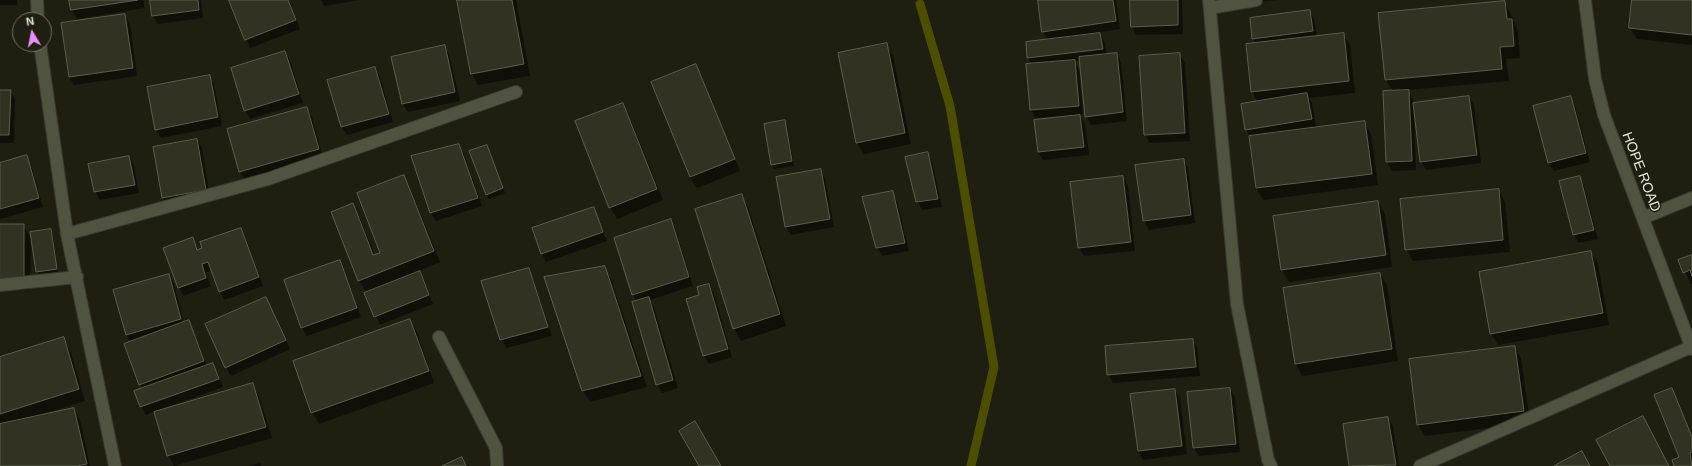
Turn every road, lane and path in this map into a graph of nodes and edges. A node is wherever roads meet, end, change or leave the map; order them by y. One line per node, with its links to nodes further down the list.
1 (37, 0): 5 (street)
2 (1256, 0): 4 (street)
3 (1585, 0): 9 (street, HOPE ROAD)
4 (1210, 4): 17 (street)
5 (38, 12)
6 (41, 52): 10 (street)
7 (516, 92): 10 (street)
8 (1692, 198): 9 (street)
9 (1643, 218): 14 (street, HOPE ROAD)
10 (67, 234): 11 (street)
11 (77, 277): 12 (street); 15 (street)
12 (0, 285)
13 (439, 337): 16 (street)
14 (1692, 348): 18 (street)
15 (115, 466)
16 (497, 466)
17 (1271, 466)
18 (1420, 466)

